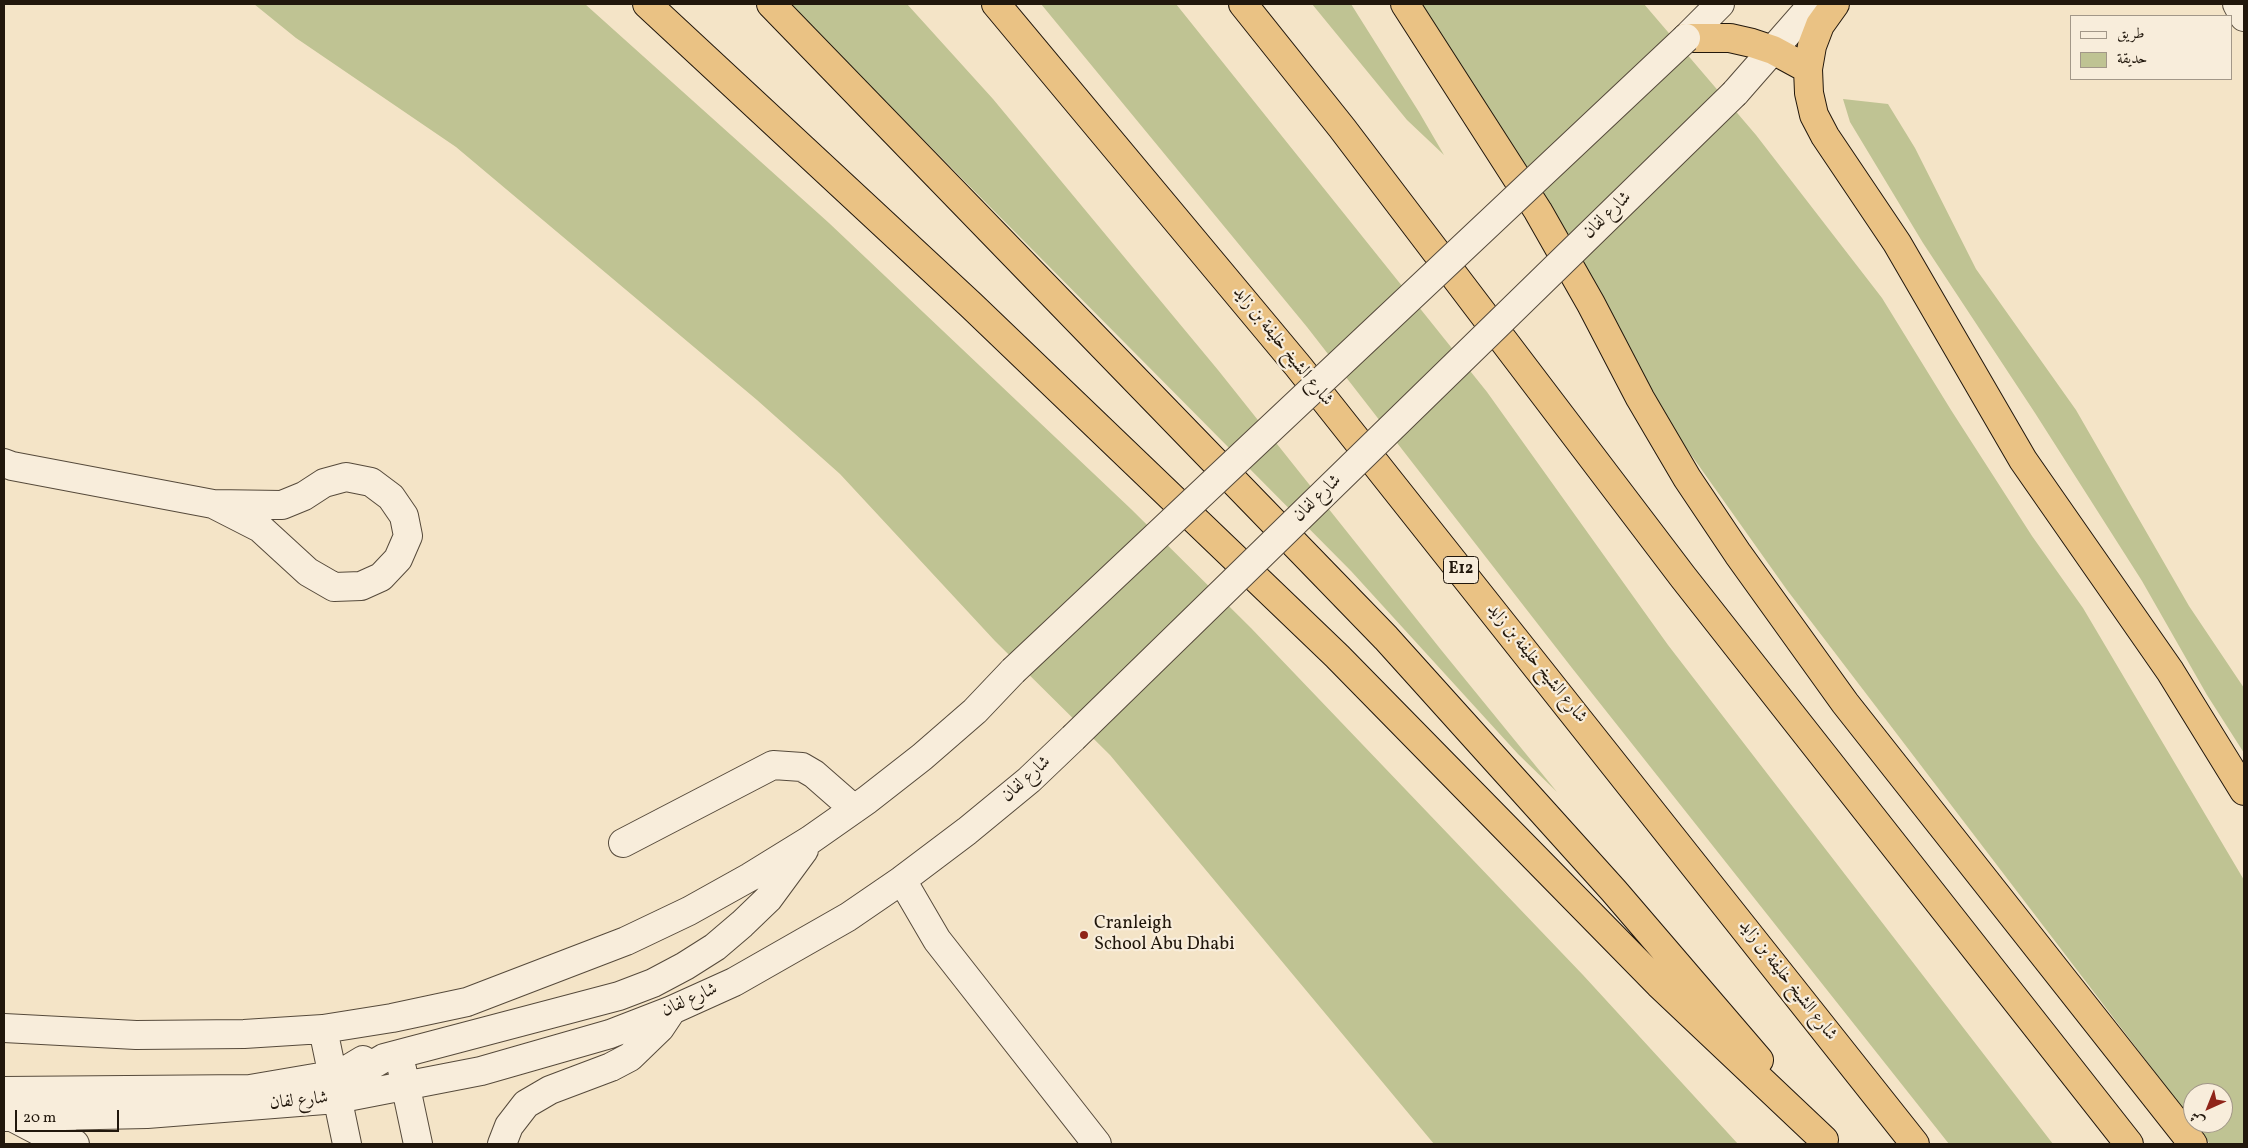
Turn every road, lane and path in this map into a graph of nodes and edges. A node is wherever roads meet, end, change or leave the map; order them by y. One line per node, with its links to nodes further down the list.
1 (647, 4): 30 (highway)
2 (771, 4): 30 (highway)
3 (996, 4): 36 (highway, شارع الشيخ خليفة بن زايد / E12)
4 (1243, 4): 37 (highway)
5 (1405, 4): 38 (highway)
6 (1720, 4): 11 (street)
7 (1813, 4): 12 (street, شارع لفان)
8 (1834, 4): 13 (highway)
9 (2237, 4): 10 (street)
10 (2244, 16)
11 (1686, 38): 12 (highway); 17 (street, bridge)
12 (1773, 50): 13 (highway); 20 (street, شارع لفان, bridge)
13 (1808, 70): 16 (highway)
14 (4, 463): 15 (street)
15 (213, 504): 15 (street)
16 (2244, 791)
17 (854, 810): 18 (street); 19 (street)
18 (810, 840): 22 (street); 25 (street)
19 (623, 843)
20 (902, 880): 21 (street, شارع لفان); 35 (street)
21 (672, 1010): 27 (street, شارع لفان); 34 (street)
22 (392, 1018): 24 (street); 25 (street); 26 (street)
23 (4, 1028): 24 (street)
24 (323, 1029): 26 (street)
25 (399, 1053): 26 (street); 27 (street)
26 (335, 1087): 27 (street, شارع لفان); 28 (street); 29 (street, شارع لفان); 32 (street)
27 (406, 1087): 33 (street)
28 (4, 1091)
29 (8, 1117): 31 (street)
30 (1826, 1142)
31 (75, 1144)
32 (347, 1144)
33 (418, 1144)
34 (502, 1144)
35 (1097, 1144)
36 (1915, 1144)
37 (2129, 1144)
38 (2193, 1144)

